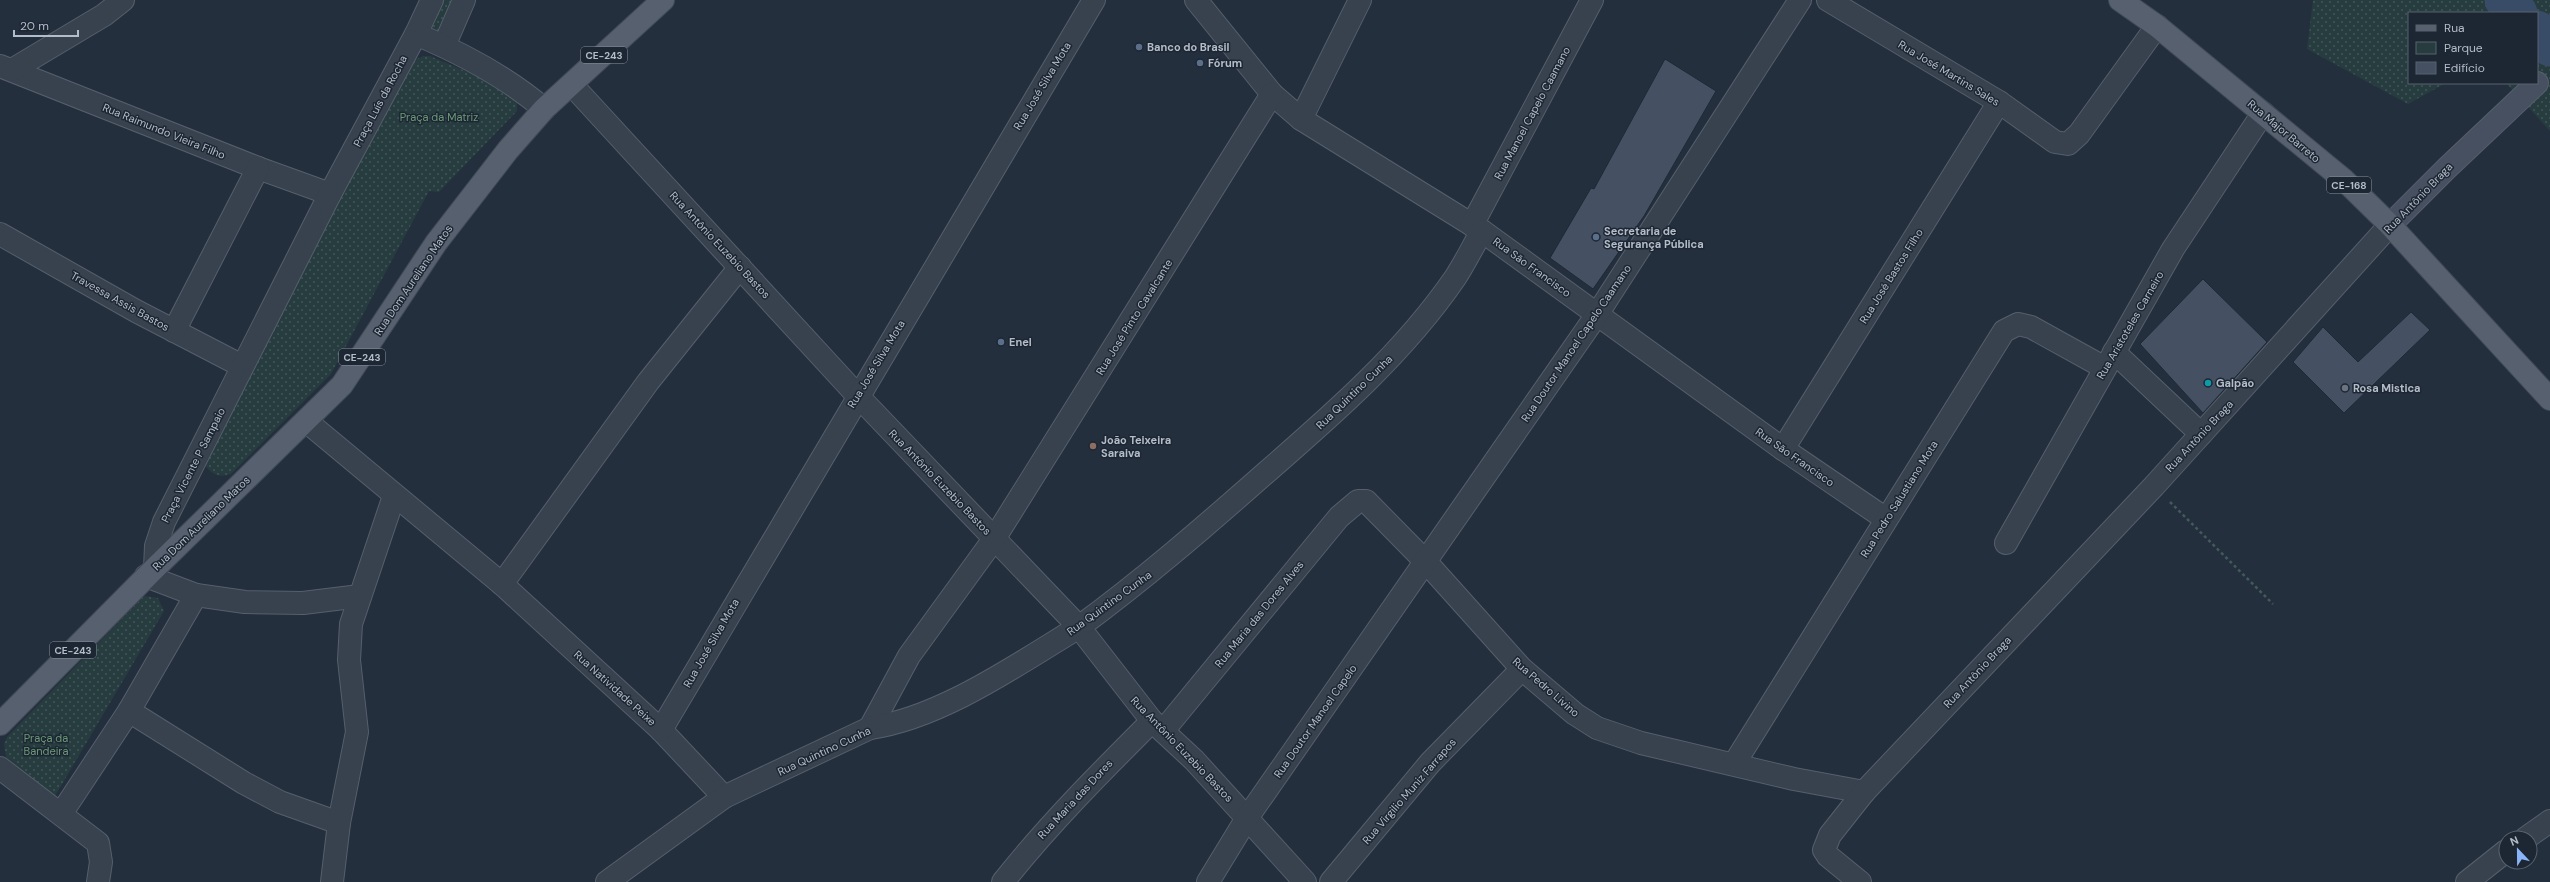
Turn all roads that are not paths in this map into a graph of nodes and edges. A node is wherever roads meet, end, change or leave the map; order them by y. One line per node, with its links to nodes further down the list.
1 (123, 0): 15 (street)
2 (432, 0): 13 (street, Praça Luís da Rocha)
3 (464, 0): 14 (street)
4 (662, 0): 17 (main road, Rua Dom Aureliano Matos / CE-243)
5 (1094, 0): 33 (street, Rua José Silva Mota)
6 (1196, 0): 18 (street, Rua São Francisco)
7 (1360, 0): 22 (street)
8 (1592, 0): 26 (street, Rua Manoel Capelo Caamano)
9 (1800, 0): 29 (street, Rua Doutor Manoel Capelo Caamano)
10 (1828, 0): 19 (street, Rua José Martins Sales)
11 (2120, 0): 12 (main road, Rua Major Barreto / CE-168)
12 (2157, 26): 19 (street, Rua José Martins Sales); 21 (main road, Rua Major Barreto / CE-168)
13 (416, 34): 14 (street); 24 (street, Praça Luís da Rocha)
14 (444, 46): 20 (street)
15 (6, 68): 23 (street, Rua Raimundo Vieira Filho)
16 (2536, 84): 25 (street, Rua Antônio Braga)
17 (572, 85): 20 (main road, Rua Dom Aureliano Matos / CE-243); 28 (street, Rua Antônio Euzebio Bastos)
18 (1272, 94): 22 (street, Rua São Francisco); 41 (street, Rua José Pinto Cavalcante)
19 (1998, 102): 37 (street, Rua José Bastos Filho)
20 (544, 109): 35 (main road, Rua Dom Aureliano Matos / CE-243)
21 (2263, 113): 25 (main road, Rua Major Barreto / CE-168); 31 (street, Rua Aristoteles Carneiro)
22 (1301, 119): 26 (street, Rua São Francisco)
23 (258, 168): 24 (street, Rua Raimundo Vieira Filho); 30 (street)
24 (330, 194): 32 (street, Praça Luís da Rocha)
25 (2390, 225): 34 (main road, Rua Major Barreto / CE-168); 36 (street, Rua Antônio Braga)
26 (1477, 228): 29 (street, Rua São Francisco); 48 (street, Rua Quintino Cunha)
27 (0, 234): 30 (street, Travessa Assis Bastos)
28 (740, 267): 33 (street, Rua Antônio Euzebio Bastos); 45 (street)
29 (1596, 316): 37 (street, Rua São Francisco); 43 (street, Rua Doutor Manoel Capelo Caamano)
30 (174, 331): 32 (street, Travessa Assis Bastos)
31 (2109, 360): 36 (street, Rua Pedro Salustiano Mota); 40 (street, Rua Pedro Salustiano Mota); 42 (street, Rua Aristoteles Carneiro)
32 (242, 366): 44 (street, Praça Vicente P Sampaio)
33 (857, 395): 41 (street, Rua Antônio Euzebio Bastos); 54 (street, Rua José Silva Mota)
34 (2550, 399)
35 (306, 421): 38 (street, Rua Natividade Peixe); 44 (main road, Rua Dom Aureliano Matos / CE-243)
36 (2201, 434): 57 (street, Rua Antônio Braga)
37 (1783, 449): 40 (street, Rua São Francisco)
38 (394, 496): 45 (street, Rua Natividade Peixe); 47 (street)
39 (1358, 501): 43 (street, Rua Pedro Livino); 52 (street, Rua Maria das Dores Alves)
40 (1886, 519): 55 (street, Rua Pedro Salustiano Mota)
41 (994, 539): 48 (street, Rua Antônio Euzebio Bastos); 53 (street, Rua José Pinto Cavalcante)
42 (2006, 543)
43 (1427, 563): 49 (street, Rua Pedro Livino); 60 (street, Rua Doutor Manoel Capelo)
44 (151, 572): 46 (street); 51 (main road, CE-243)
45 (502, 584): 54 (street, Rua Natividade Peixe)
46 (196, 595): 47 (street); 50 (street)
47 (360, 596): 62 (street)
48 (1079, 627): 52 (street, Rua Antônio Euzebio Bastos); 53 (street, Rua Quintino Cunha)
49 (1522, 669): 55 (street, Rua Pedro Livino); 71 (street, Rua Virgilio Muniz Farrapos)
50 (129, 711): 59 (street); 62 (street)
51 (0, 724)
52 (1158, 726): 60 (street, Rua Antônio Euzebio Bastos); 68 (street, Rua Maria das Dores)
53 (870, 728): 58 (street, Rua Quintino Cunha)
54 (661, 730): 58 (street, Rua Natividade Peixe)
55 (1734, 764): 57 (street, Rua Pedro Livino)
56 (0, 768): 59 (street)
57 (1864, 792): 72 (street, Rua Antônio Braga)
58 (724, 797): 67 (street, Rua Quintino Cunha)
59 (61, 814): 65 (street)
60 (1247, 818): 69 (street, Rua Doutor Manoel Capelo); 70 (street, Rua Antônio Euzebio Bastos)
61 (2550, 821): 63 (street)
62 (338, 822): 66 (street)
63 (2537, 830)
64 (2498, 857): 73 (street)
65 (98, 882)
66 (332, 882)
67 (607, 882)
68 (1003, 882)
69 (1208, 882)
70 (1305, 882)
71 (1331, 882)
72 (1860, 882)
73 (2467, 882)

